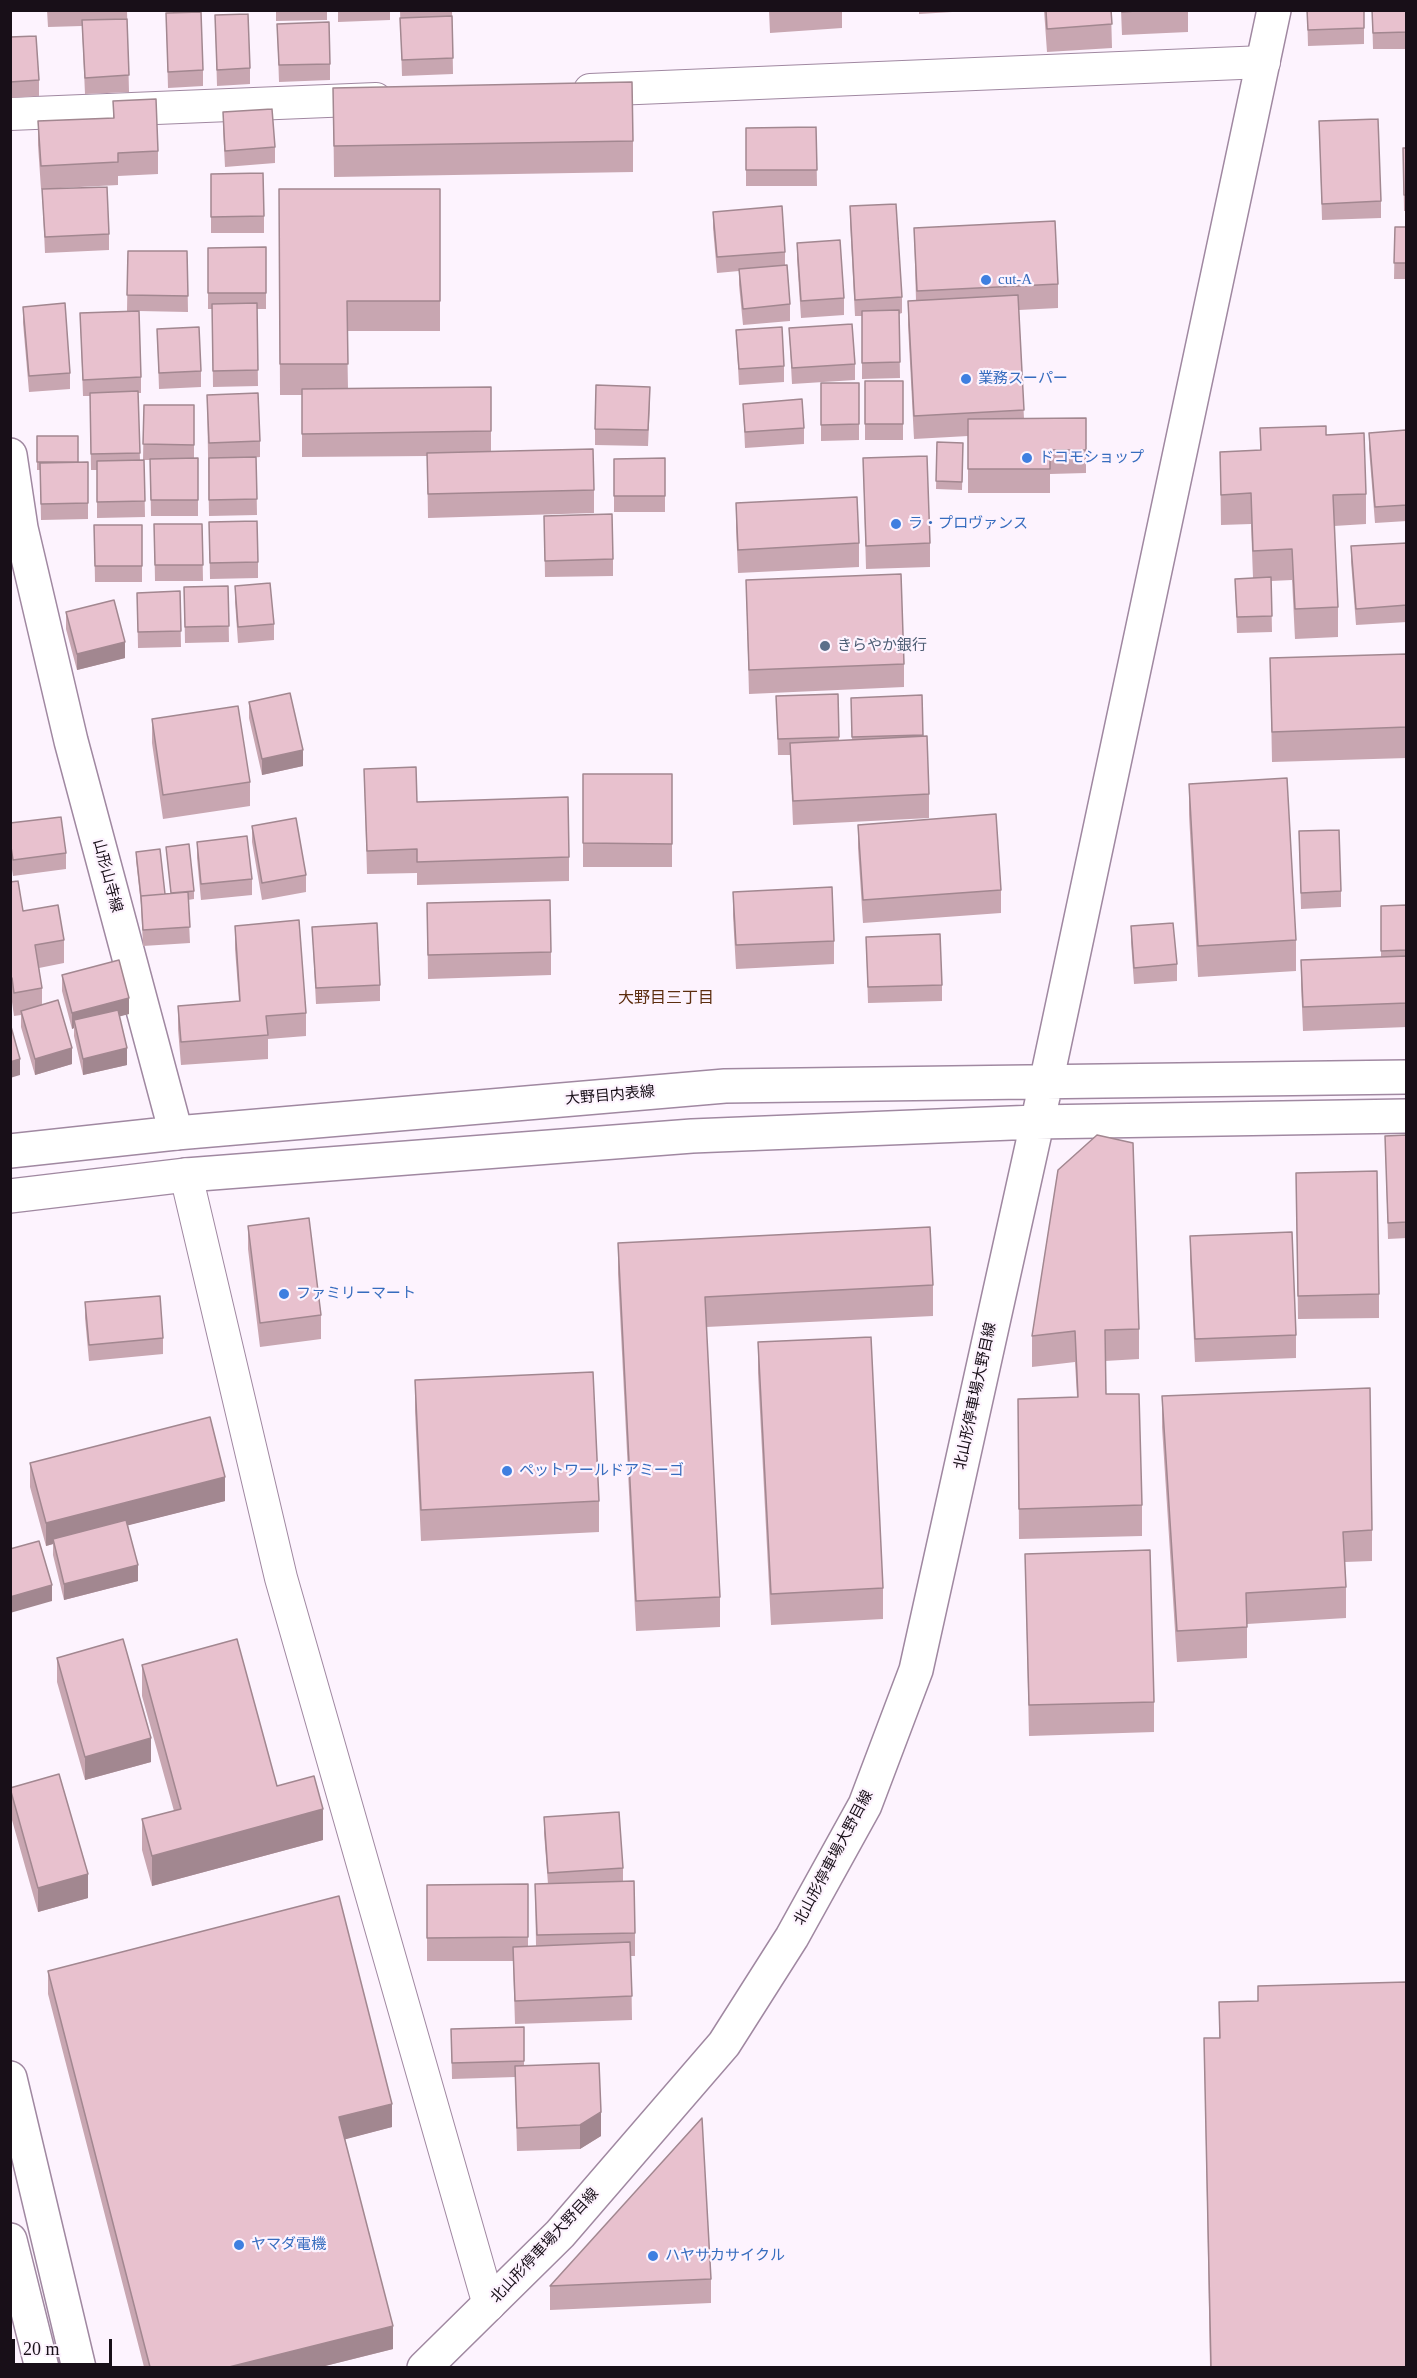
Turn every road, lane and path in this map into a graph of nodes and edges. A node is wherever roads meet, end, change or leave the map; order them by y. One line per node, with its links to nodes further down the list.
1 (1274, 10): 2 (main road, 北山形停車場大野目線)
2 (1264, 62): 3 (street); 8 (main road, 北山形停車場大野目線)
3 (556, 92)
4 (402, 98): 5 (street)
5 (10, 114)
6 (10, 455): 11 (main road, 山形山寺線)
7 (1407, 1077): 8 (main road)
8 (1046, 1083): 10 (main road, 北山形停車場大野目線); 11 (main road, 大野目内表線)
9 (1407, 1116): 10 (main road)
10 (1036, 1122): 13 (main road); 17 (main road, 北山形停車場大野目線)
11 (176, 1133): 12 (main road)
12 (10, 1151)
13 (186, 1175): 14 (main road); 17 (street)
14 (10, 1196)
15 (10, 2079): 19 (main road)
16 (10, 2240): 18 (main road)
17 (489, 2305): 20 (main road, 北山形停車場大野目線)
18 (42, 2367)
19 (79, 2367)
20 (424, 2367)

